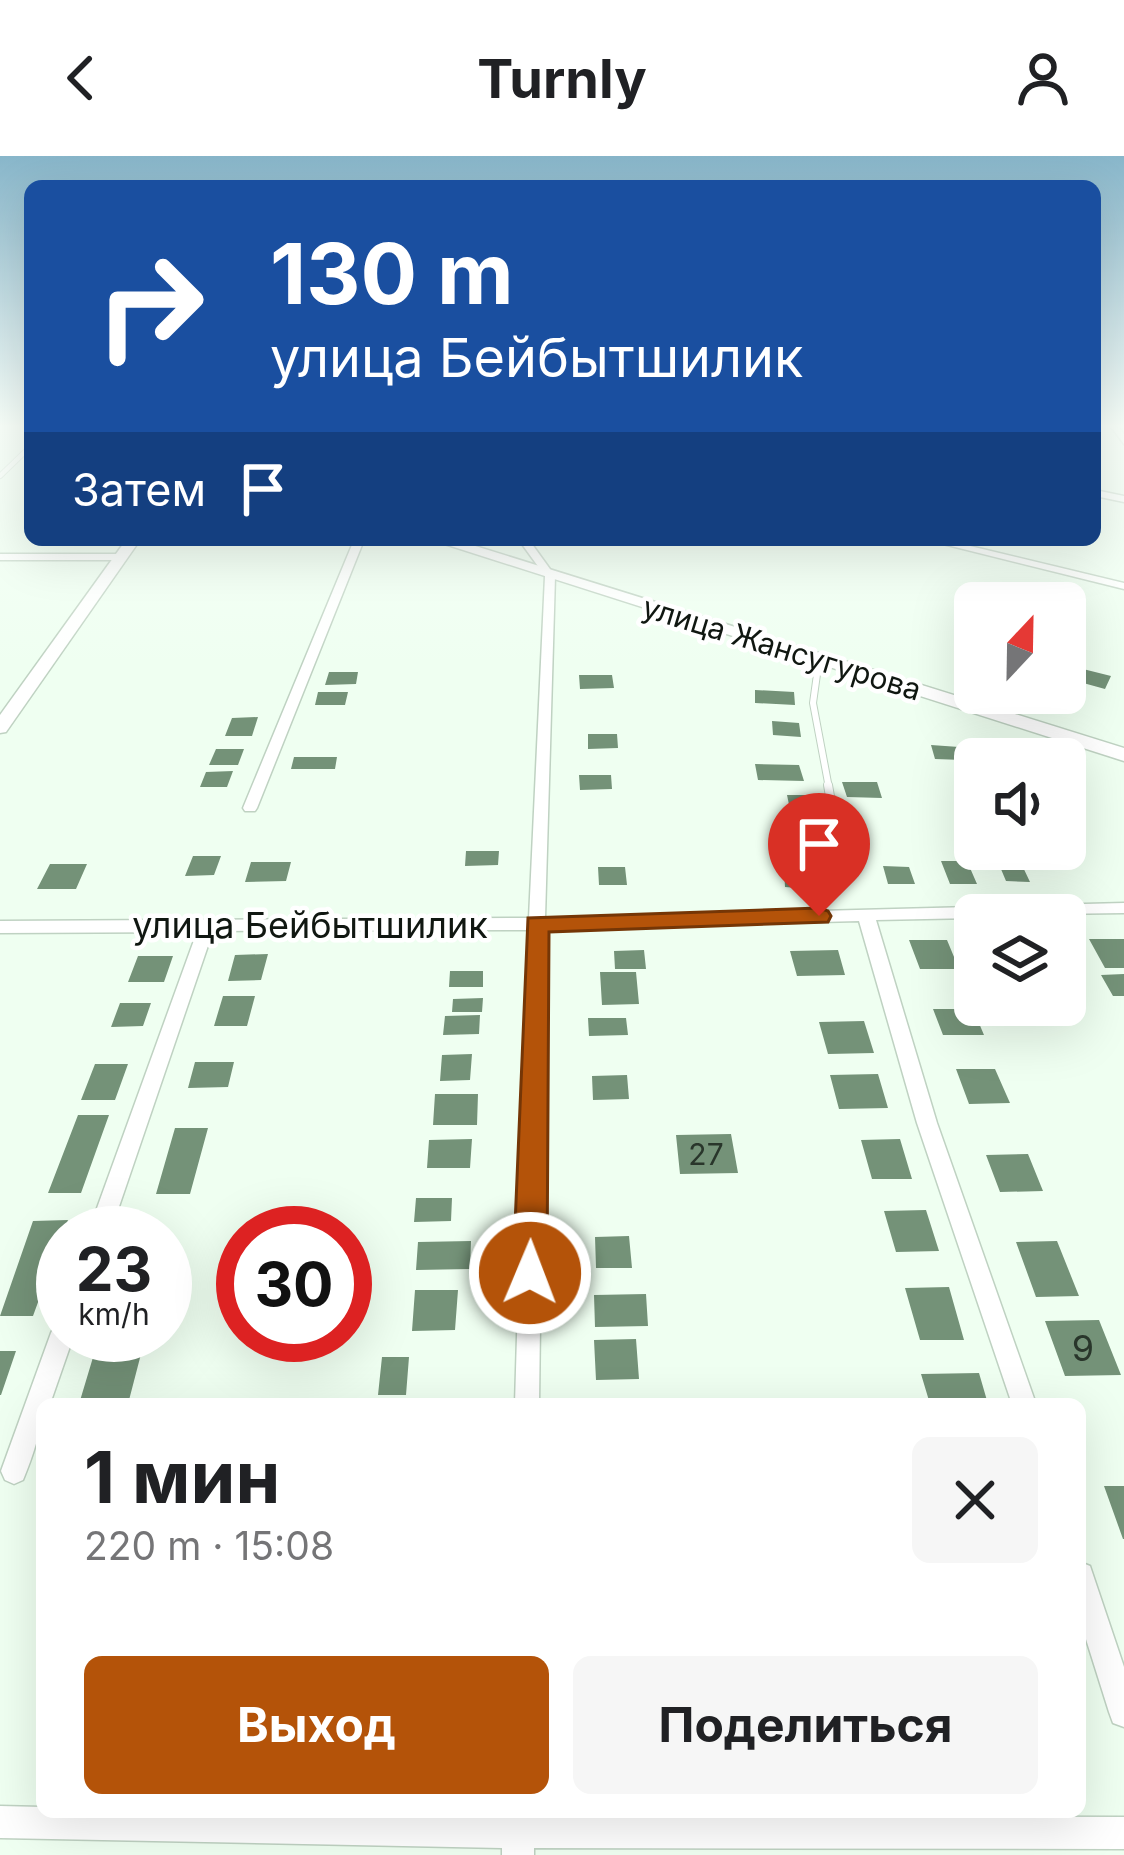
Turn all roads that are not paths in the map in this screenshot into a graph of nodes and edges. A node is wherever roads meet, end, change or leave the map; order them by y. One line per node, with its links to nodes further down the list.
1 (130, 546): 6 (street)
2 (357, 546): 14 (street)
3 (458, 546): 8 (main road, улица Жансугурова)
4 (528, 546): 8 (street)
5 (957, 546): 9 (street)
6 (122, 556): 7 (street); 11 (street)
7 (0, 557)
8 (550, 576): 10 (main road, улица Жансугурова); 17 (street)
9 (1124, 586)
10 (820, 660): 12 (main road, улица Жансугурова); 13 (lane)
11 (0, 728)
12 (1124, 754)
13 (830, 802)
14 (250, 808)
15 (1124, 908): 16 (street, улица Бейбытшилик)
16 (866, 915): 17 (street, улица Бейбытшилик); 24 (street)
17 (537, 924): 18 (street, улица Бейбытшилик); 23 (street)
18 (207, 926): 19 (street, улица Бейбытшилик); 20 (street)
19 (0, 927)
20 (108, 1206)
21 (53, 1362): 22 (street)
22 (40, 1398)
23 (527, 1398)
24 (1022, 1398)
25 (36, 1409): 26 (street)
26 (14, 1471)
27 (1086, 1595): 28 (street)
28 (1124, 1712)
29 (0, 1822): 30 (street)
30 (519, 1833): 31 (street)
31 (1124, 1833)

